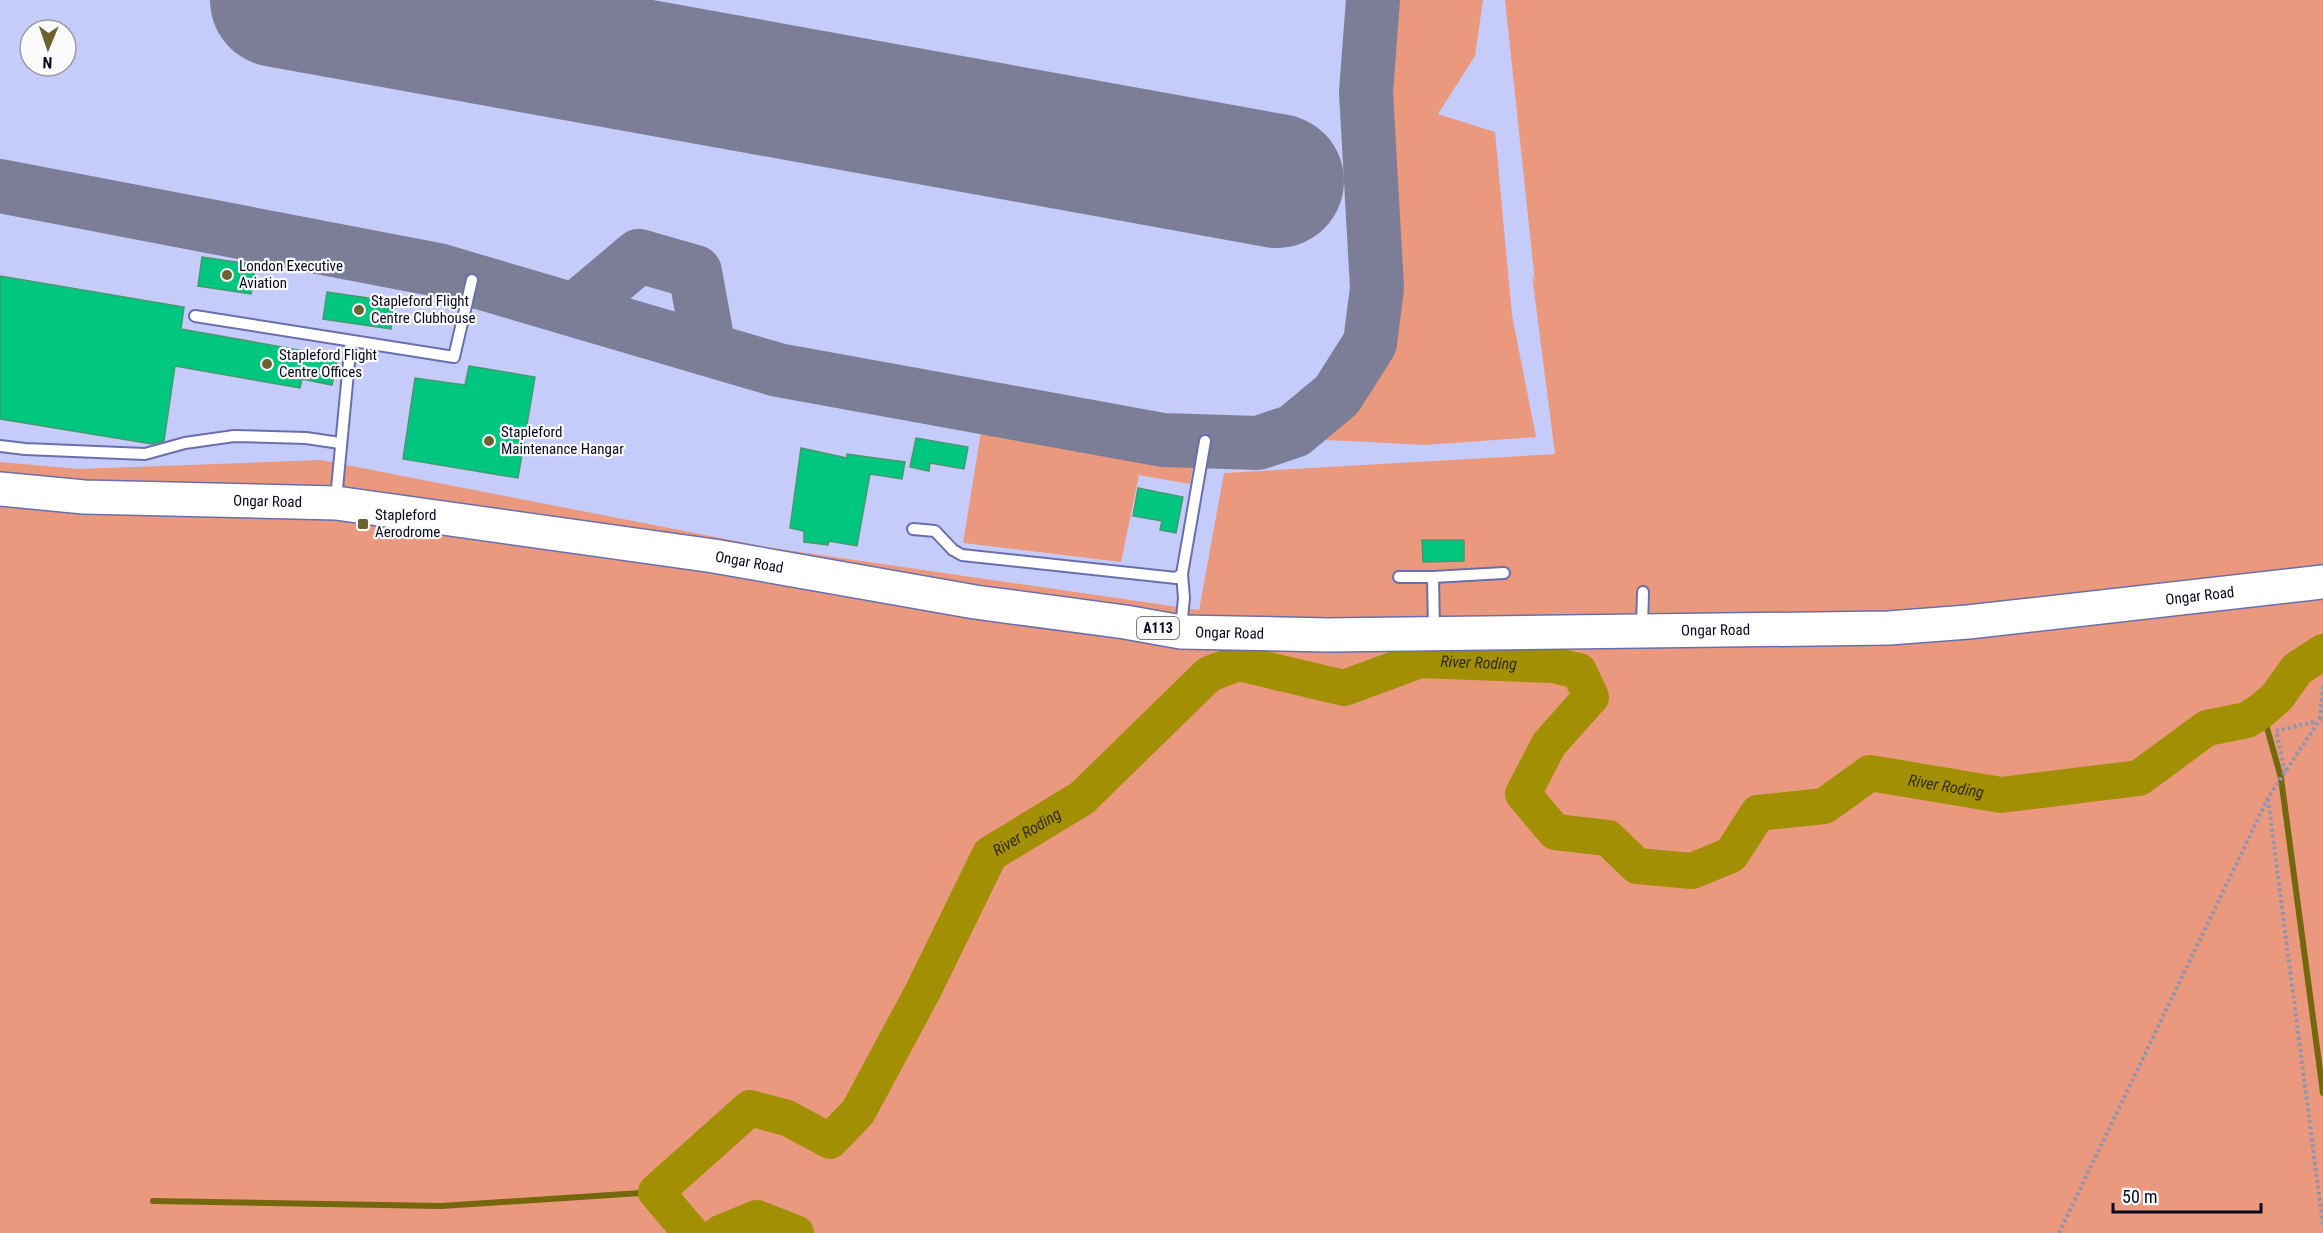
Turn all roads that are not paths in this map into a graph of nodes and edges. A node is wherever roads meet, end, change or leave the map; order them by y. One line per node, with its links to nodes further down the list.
1 (472, 280): 3 (lane)
2 (195, 316): 3 (lane)
3 (351, 341): 5 (lane)
4 (1205, 441): 11 (lane)
5 (340, 443): 6 (lane); 8 (lane)
6 (0, 446)
7 (0, 489): 8 (main road, Ongar Road / A113)
8 (336, 503): 16 (main road, Ongar Road / A113)
9 (914, 529): 11 (lane)
10 (1504, 573): 13 (lane)
11 (1182, 574): 16 (lane)
12 (1400, 577): 13 (lane)
13 (1433, 577): 18 (lane)
14 (2323, 582): 17 (main road, Ongar Road / A113)
15 (1643, 592): 17 (lane)
16 (1181, 632): 18 (main road, Ongar Road / A113)
17 (1642, 632): 18 (main road, Ongar Road / A113)
18 (1434, 633)

